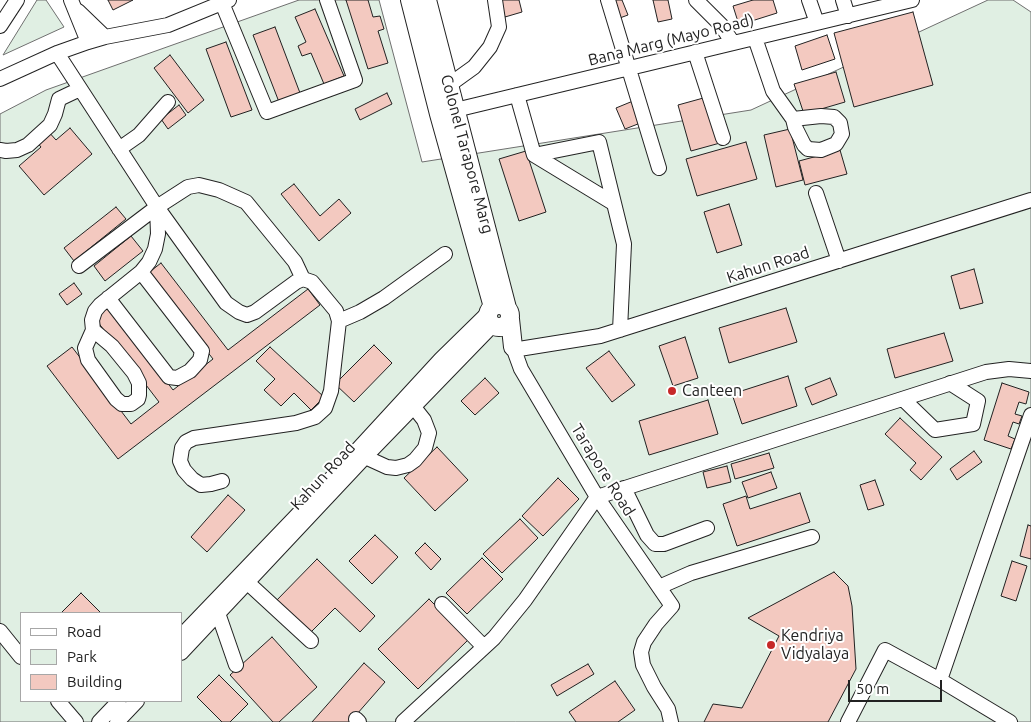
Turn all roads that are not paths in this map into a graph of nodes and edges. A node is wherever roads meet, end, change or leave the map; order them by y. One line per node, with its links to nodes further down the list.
1 (17, 0): 15 (street)
2 (327, 0): 11 (street)
3 (410, 0): 29 (main road, Colonel Tarapore Marg)
4 (427, 0): 25 (main road, Colonel Tarapore Marg)
5 (495, 0): 25 (street)
6 (608, 0): 23 (street)
7 (696, 0): 20 (street)
8 (808, 0): 16 (street)
9 (843, 0): 14 (street)
10 (912, 0): 14 (street, Bana Marg (Mayo Road))
11 (226, 1): 13 (street)
12 (73, 4): 17 (street); 19 (street)
13 (201, 5): 17 (street)
14 (848, 16): 16 (street, Bana Marg (Mayo Road))
15 (1, 21)
16 (817, 23): 18 (street, Bana Marg (Mayo Road))
17 (105, 37): 19 (street)
18 (755, 38): 20 (street, Bana Marg (Mayo Road)); 30 (street)
19 (88, 42): 22 (street)
20 (733, 43): 21 (street, Bana Marg (Mayo Road))
21 (695, 52): 23 (street, Bana Marg (Mayo Road)); 31 (street)
22 (57, 53): 24 (street); 26 (street)
23 (630, 68): 27 (street, Bana Marg (Mayo Road)); 35 (street)
24 (0, 79)
25 (449, 85): 29 (main road, Colonel Tarapore Marg)
26 (80, 89): 32 (street); 33 (street)
27 (517, 95): 29 (street, Bana Marg (Mayo Road)); 34 (street)
28 (168, 102): 32 (street)
29 (447, 112): 46 (main road, Colonel Tarapore Marg)
30 (794, 119)
31 (724, 138)
32 (120, 149): 39 (street)
33 (0, 150)
34 (534, 155): 38 (street); 38 (street)
35 (659, 168)
36 (816, 193): 41 (street)
37 (1031, 200): 41 (street, Kahun Road)
38 (613, 203): 49 (street)
39 (157, 206): 42 (street); 43 (street); 44 (street); 44 (street)
40 (445, 254): 47 (street)
41 (839, 261): 49 (street, Kahun Road)
42 (79, 266)
43 (141, 272): 45 (street); 45 (street)
44 (303, 279): 47 (street)
45 (108, 298): 48 (street)
46 (498, 316): 50 (main road); 54 (street, Kahun Road); 67 (street, Kahun Road)
47 (339, 321): 57 (street)
48 (93, 330): 48 (street)
49 (620, 330): 50 (street, Kahun Road)
50 (513, 347): 59 (street, Tarapore Road)
51 (1031, 371): 52 (street)
52 (950, 383): 53 (street); 53 (street)
53 (903, 399): 58 (street)
54 (413, 406): 56 (street, Kahun Road); 56 (street)
55 (1031, 415): 73 (street)
56 (365, 457): 62 (street, Kahun Road)
57 (222, 481)
58 (624, 488): 59 (street); 60 (street)
59 (597, 497): 63 (street, Tarapore Road); 69 (street)
60 (707, 528)
61 (812, 537): 63 (street)
62 (248, 583): 65 (street, Kahun Road); 68 (street)
63 (659, 587): 81 (street, Tarapore Road)
64 (442, 604): 69 (street)
65 (218, 613): 70 (street, Kahun Road); 72 (street)
66 (0, 631): 71 (street)
67 (182, 635)
68 (311, 641)
69 (484, 647): 80 (street)
70 (182, 652)
71 (20, 656)
72 (236, 665)
73 (940, 680): 82 (street); 83 (street)
74 (59, 702): 77 (street)
75 (118, 702): 78 (street)
76 (136, 702): 79 (street)
77 (76, 722)
78 (99, 722)
79 (117, 722)
80 (403, 722)
81 (671, 722)
82 (848, 722)
83 (1010, 722)

